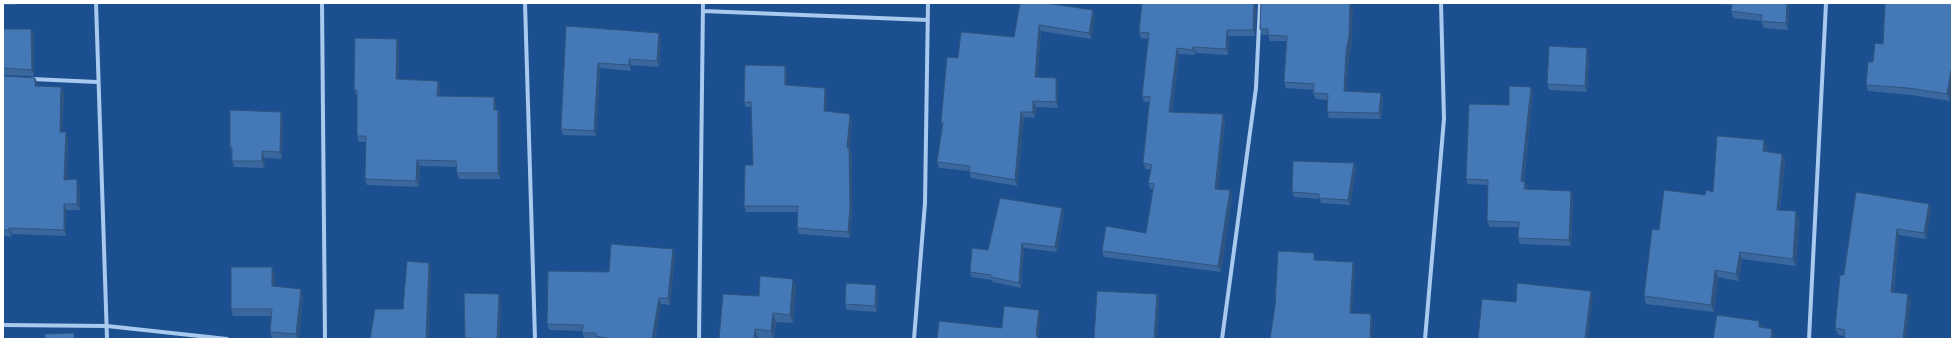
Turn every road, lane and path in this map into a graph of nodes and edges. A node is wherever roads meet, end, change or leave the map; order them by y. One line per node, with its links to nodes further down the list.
1 (96, 3): 12 (street)
2 (322, 3): 17 (street)
3 (525, 3): 18 (street)
4 (703, 3): 9 (street)
5 (928, 3): 10 (street)
6 (1260, 3): 21 (street)
7 (1441, 3): 22 (street)
8 (1826, 3): 23 (street)
9 (703, 11): 10 (street); 19 (street)
10 (928, 20): 20 (street)
11 (27, 79): 12 (street)
12 (98, 82): 14 (street)
13 (3, 325): 14 (street)
14 (107, 326): 15 (street); 16 (street)
15 (107, 339)
16 (227, 339)
17 (325, 339)
18 (535, 339)
19 (699, 339)
20 (914, 339)
21 (1222, 339)
22 (1425, 339)
23 (1809, 339)

